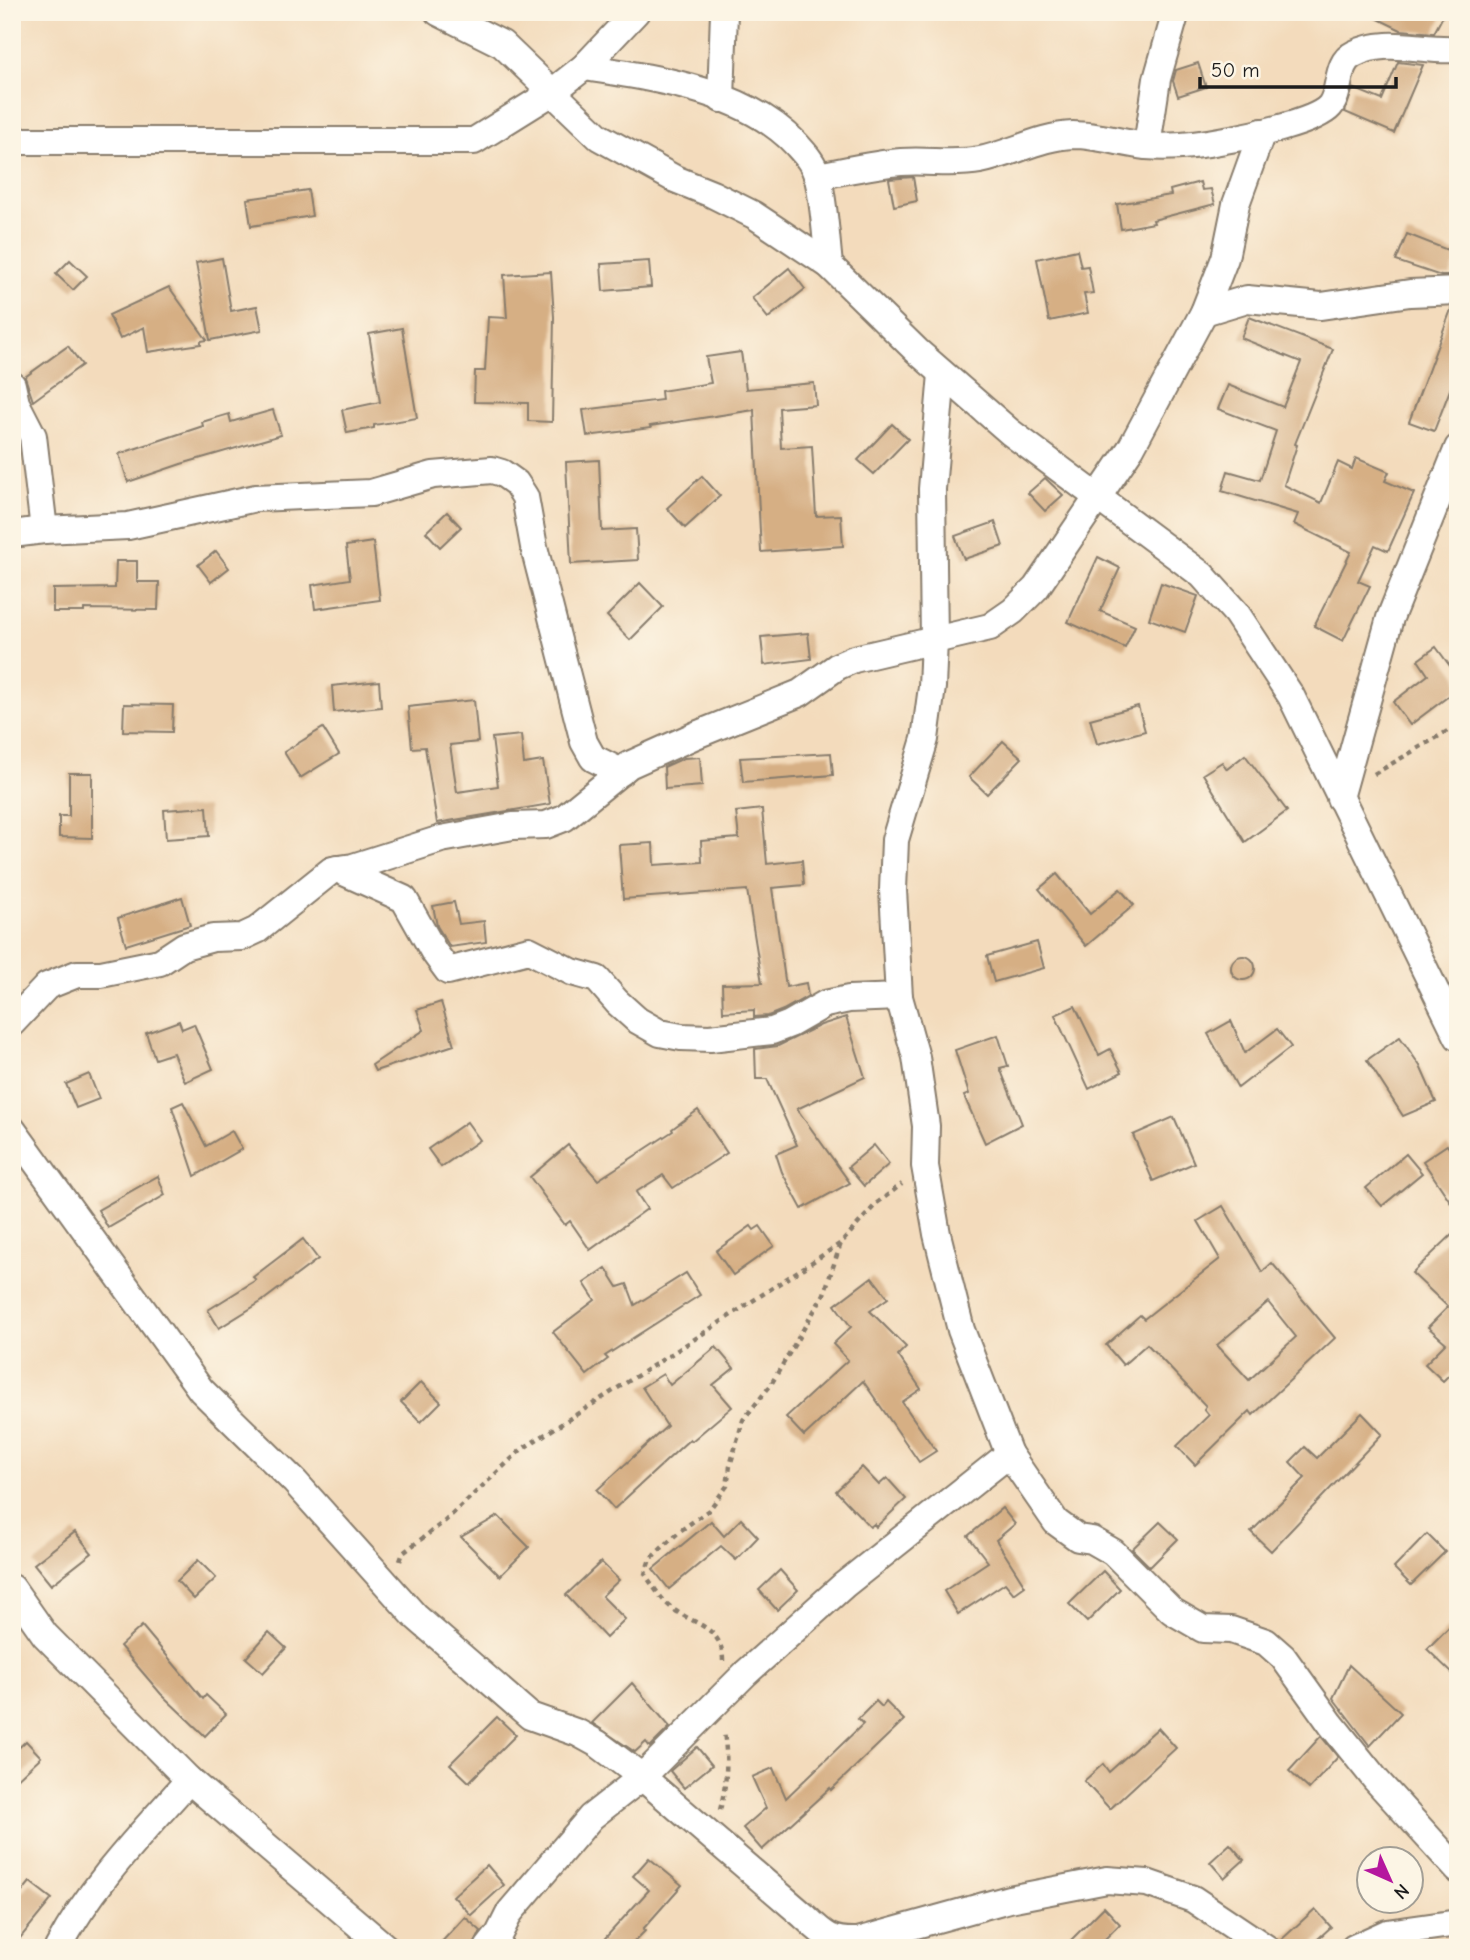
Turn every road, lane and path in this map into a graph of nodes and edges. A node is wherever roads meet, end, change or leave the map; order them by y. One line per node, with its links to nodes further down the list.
1 (438, 12): 6 (street)
2 (474, 12): 6 (street)
3 (636, 12): 8 (street)
4 (724, 12): 10 (street)
5 (1176, 12): 13 (street)
6 (502, 44): 9 (street)
7 (1458, 49): 11 (street)
8 (584, 66): 9 (street); 10 (street)
9 (551, 93): 12 (street); 15 (street)
10 (721, 99): 14 (street)
11 (1262, 131): 13 (street); 17 (street)
12 (12, 141)
13 (1147, 146): 14 (street)
14 (817, 176): 15 (street)
15 (829, 265): 18 (street)
16 (1458, 291): 17 (street)
17 (1204, 312): 21 (street)
18 (942, 374): 21 (street); 24 (street)
19 (12, 385): 22 (street)
20 (1458, 448): 27 (street)
21 (1096, 496): 24 (street); 27 (street)
22 (44, 530): 23 (street); 26 (street)
23 (12, 534)
24 (934, 640): 26 (street); 29 (street)
25 (1458, 725): 27 (path)
26 (621, 772): 28 (street)
27 (1340, 798): 31 (street)
28 (337, 869): 29 (street); 30 (street)
29 (899, 996): 33 (street)
30 (12, 1023)
31 (1458, 1037)
32 (12, 1129): 36 (street)
33 (925, 1166): 34 (path); 35 (street)
34 (841, 1244): 36 (path); 38 (path)
35 (1009, 1454): 38 (street); 42 (street)
36 (388, 1587): 39 (street)
37 (12, 1588): 40 (street)
38 (719, 1700): 39 (street); 41 (path)
39 (642, 1777): 41 (street); 47 (street)
40 (188, 1780): 45 (street); 46 (street)
41 (716, 1840): 44 (street)
42 (1458, 1870)
43 (1458, 1923): 49 (street)
44 (823, 1943): 48 (street)
45 (58, 1948)
46 (386, 1948)
47 (488, 1948)
48 (1266, 1948)
49 (1354, 1948)

